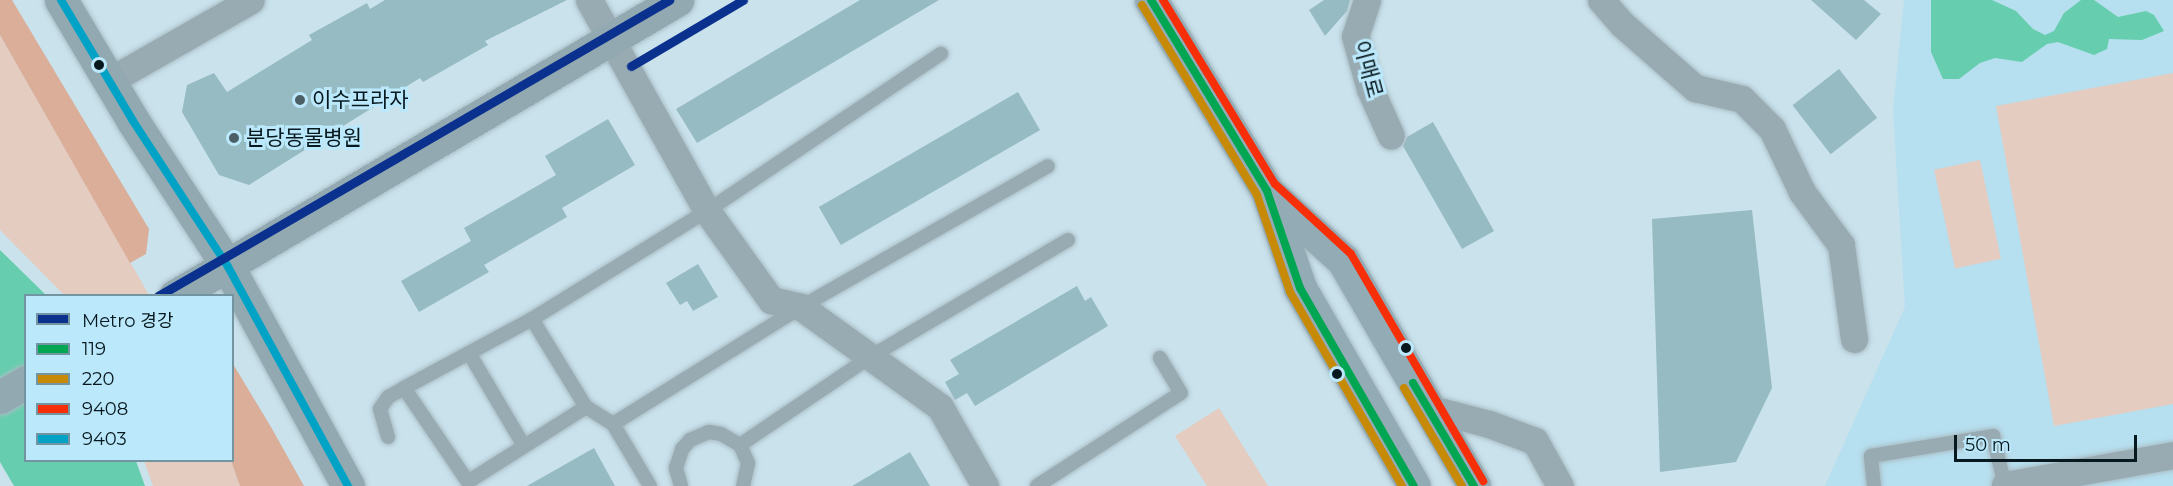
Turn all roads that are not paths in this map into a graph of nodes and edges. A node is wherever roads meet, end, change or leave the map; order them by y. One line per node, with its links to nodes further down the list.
1 (61, 0): 10 (street)
2 (251, 0): 10 (street)
3 (589, 0): 8 (street)
4 (677, 0): 8 (street)
5 (1368, 0): 11 (street, 이매로)
6 (1600, 0): 20 (street)
7 (1160, 7): 13 (main road)
8 (613, 38): 14 (street); 16 (street)
9 (941, 54): 14 (lane)
10 (109, 81): 16 (street)
11 (1391, 136)
12 (1048, 166): 18 (lane)
13 (1267, 191): 28 (main road); 40 (main road)
14 (707, 212): 18 (street); 19 (lane)
15 (1068, 240): 22 (lane)
16 (227, 264): 17 (street); 34 (street)
17 (178, 294)
18 (801, 307): 22 (street); 29 (lane)
19 (532, 319): 21 (lane); 27 (lane)
20 (1854, 339)
21 (469, 354): 25 (lane); 32 (lane)
22 (870, 357): 31 (lane); 38 (street)
23 (1160, 358): 39 (lane)
24 (24, 383): 26 (street)
25 (404, 388): 30 (lane); 32 (lane)
26 (0, 397)
27 (586, 407): 29 (lane); 32 (lane)
28 (1428, 408): 41 (main road); 42 (street)
29 (613, 424): 35 (lane)
30 (388, 437)
31 (740, 445): 36 (lane); 37 (lane)
32 (524, 446)
33 (2173, 455): 45 (street)
34 (348, 486)
35 (650, 486)
36 (681, 486)
37 (743, 486)
38 (985, 486)
39 (1037, 486)
40 (1414, 486)
41 (1474, 486)
42 (1560, 486)
43 (1874, 486): 45 (lane)
44 (2000, 486): 45 (lane)
45 (2005, 486)

